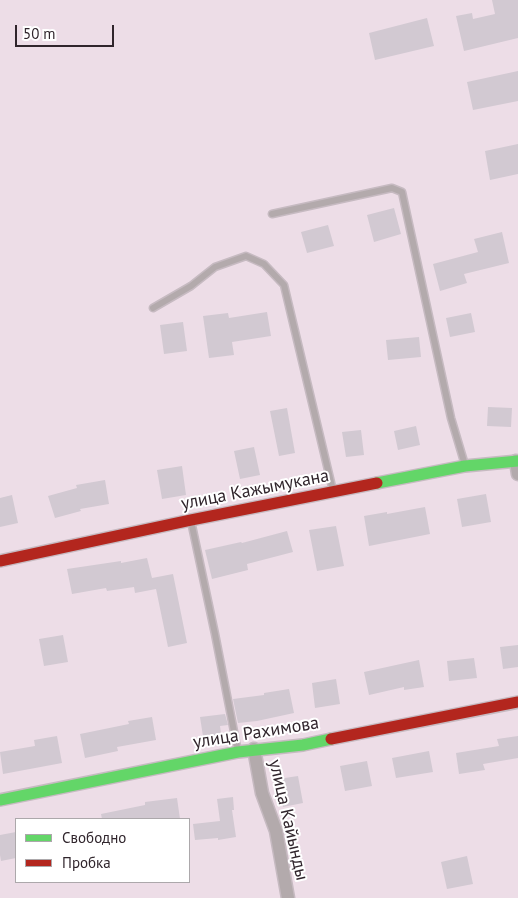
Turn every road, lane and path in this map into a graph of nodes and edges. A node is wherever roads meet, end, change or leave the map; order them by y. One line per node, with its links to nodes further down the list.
1 (272, 214): 4 (lane)
2 (153, 308): 6 (lane)
3 (517, 461): 4 (street, улица Кажымукана); 5 (street)
4 (465, 466): 6 (street, улица Кажымукана)
5 (518, 474)
6 (333, 492): 7 (street, улица Кажымукана)
7 (191, 520): 8 (street, улица Кажымукана); 11 (lane)
8 (0, 561)
9 (518, 702): 10 (street, улица Рахимова)
10 (254, 750): 11 (street, улица Рахимова); 13 (street, улица Кайынды)
11 (238, 752): 12 (street, улица Рахимова)
12 (0, 800)
13 (288, 898)

